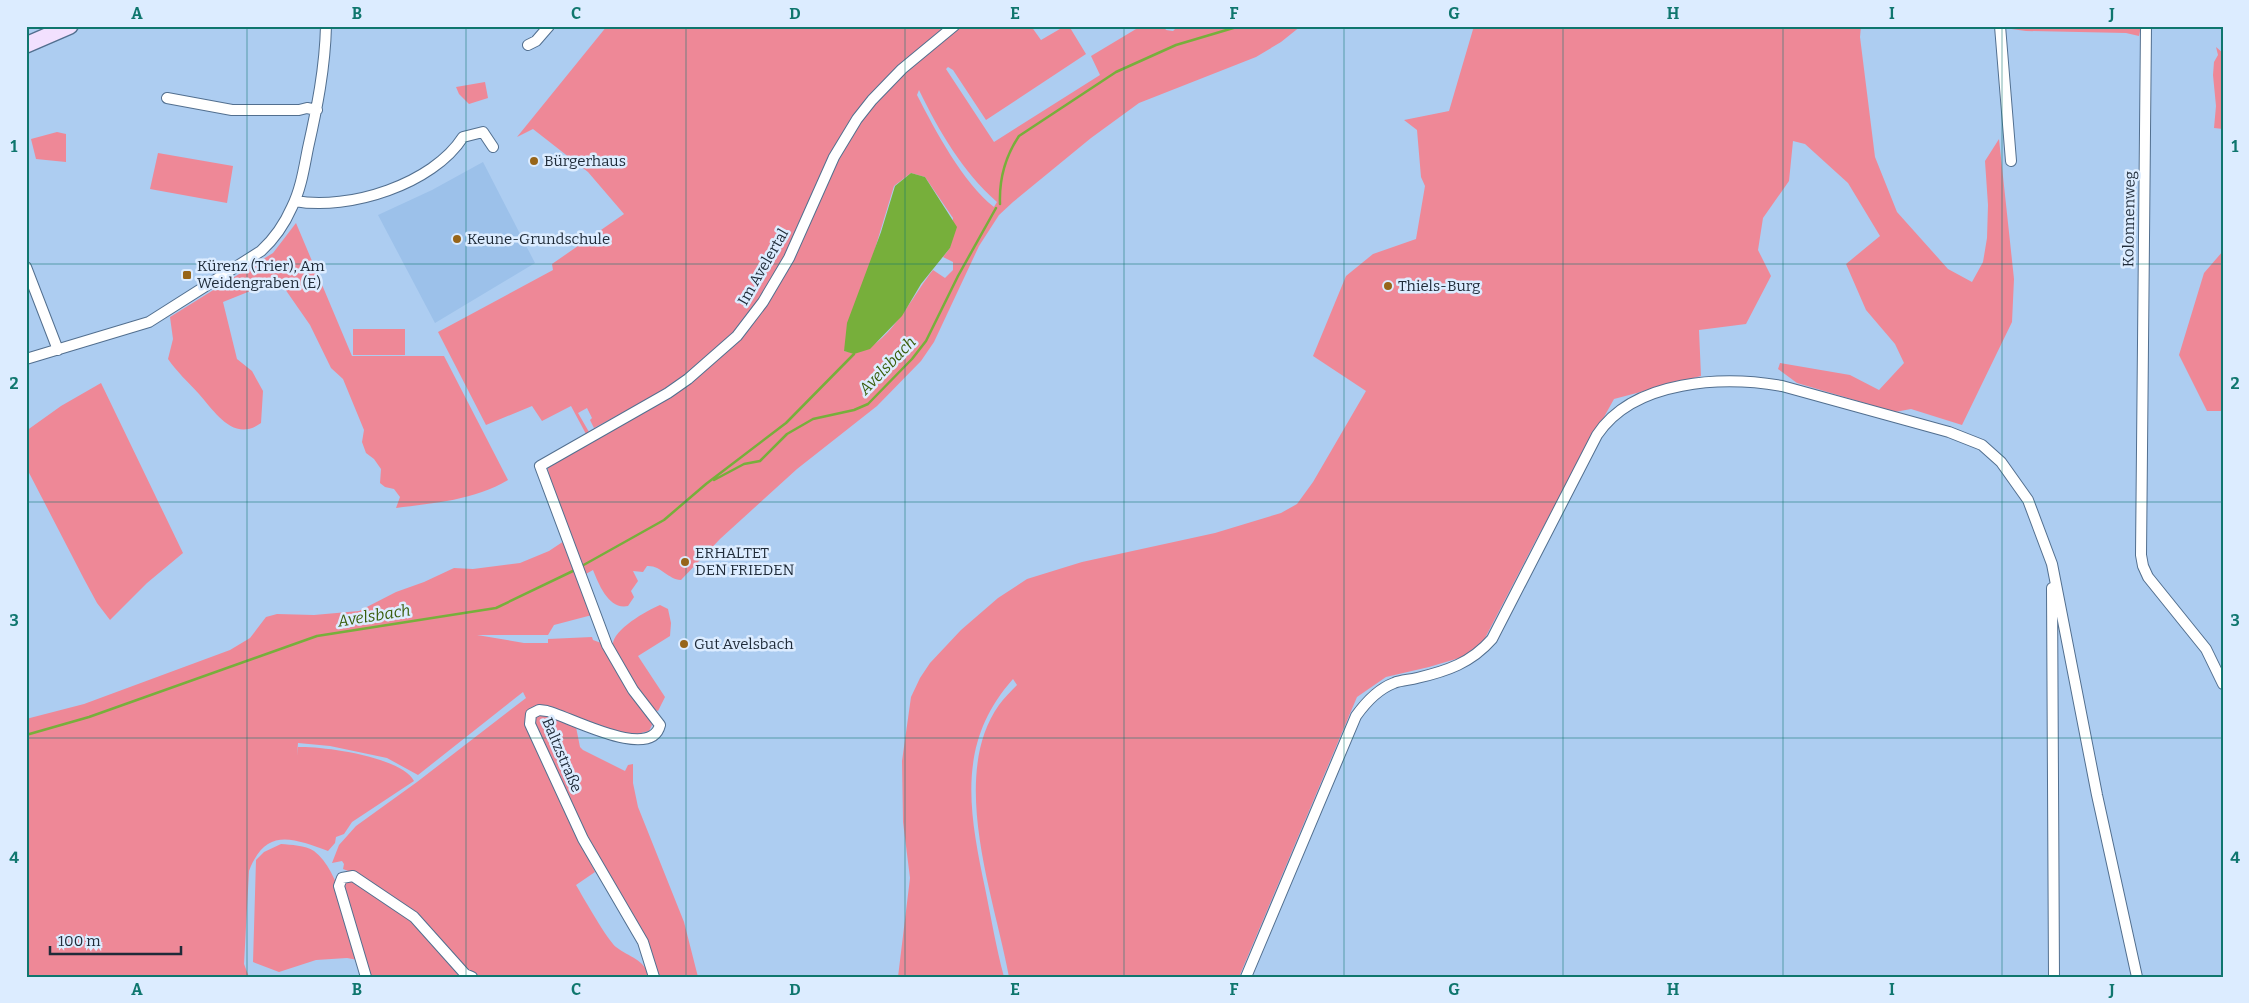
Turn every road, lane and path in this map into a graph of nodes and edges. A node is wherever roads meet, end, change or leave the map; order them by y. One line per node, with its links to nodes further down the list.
1 (70, 26): 7 (main road)
2 (326, 26): 10 (street)
3 (549, 26): 8 (street)
4 (954, 26): 17 (street, Im Avelertal)
5 (2000, 26): 12 (street)
6 (2146, 26): 19 (street, Kolonnenweg)
7 (26, 45)
8 (528, 45)
9 (167, 98): 10 (street)
10 (317, 110): 13 (street)
11 (493, 147): 13 (street)
12 (2011, 161)
13 (295, 201): 15 (street)
14 (26, 268): 15 (street)
15 (58, 350): 16 (street)
16 (26, 359)
17 (540, 466): 22 (street, Baltzstraße)
18 (2052, 564): 23 (street); 24 (street); 25 (street)
19 (2223, 684)
20 (366, 977): 21 (street)
21 (472, 977)
22 (654, 977)
23 (1246, 977)
24 (2054, 977)
25 (2137, 977)

